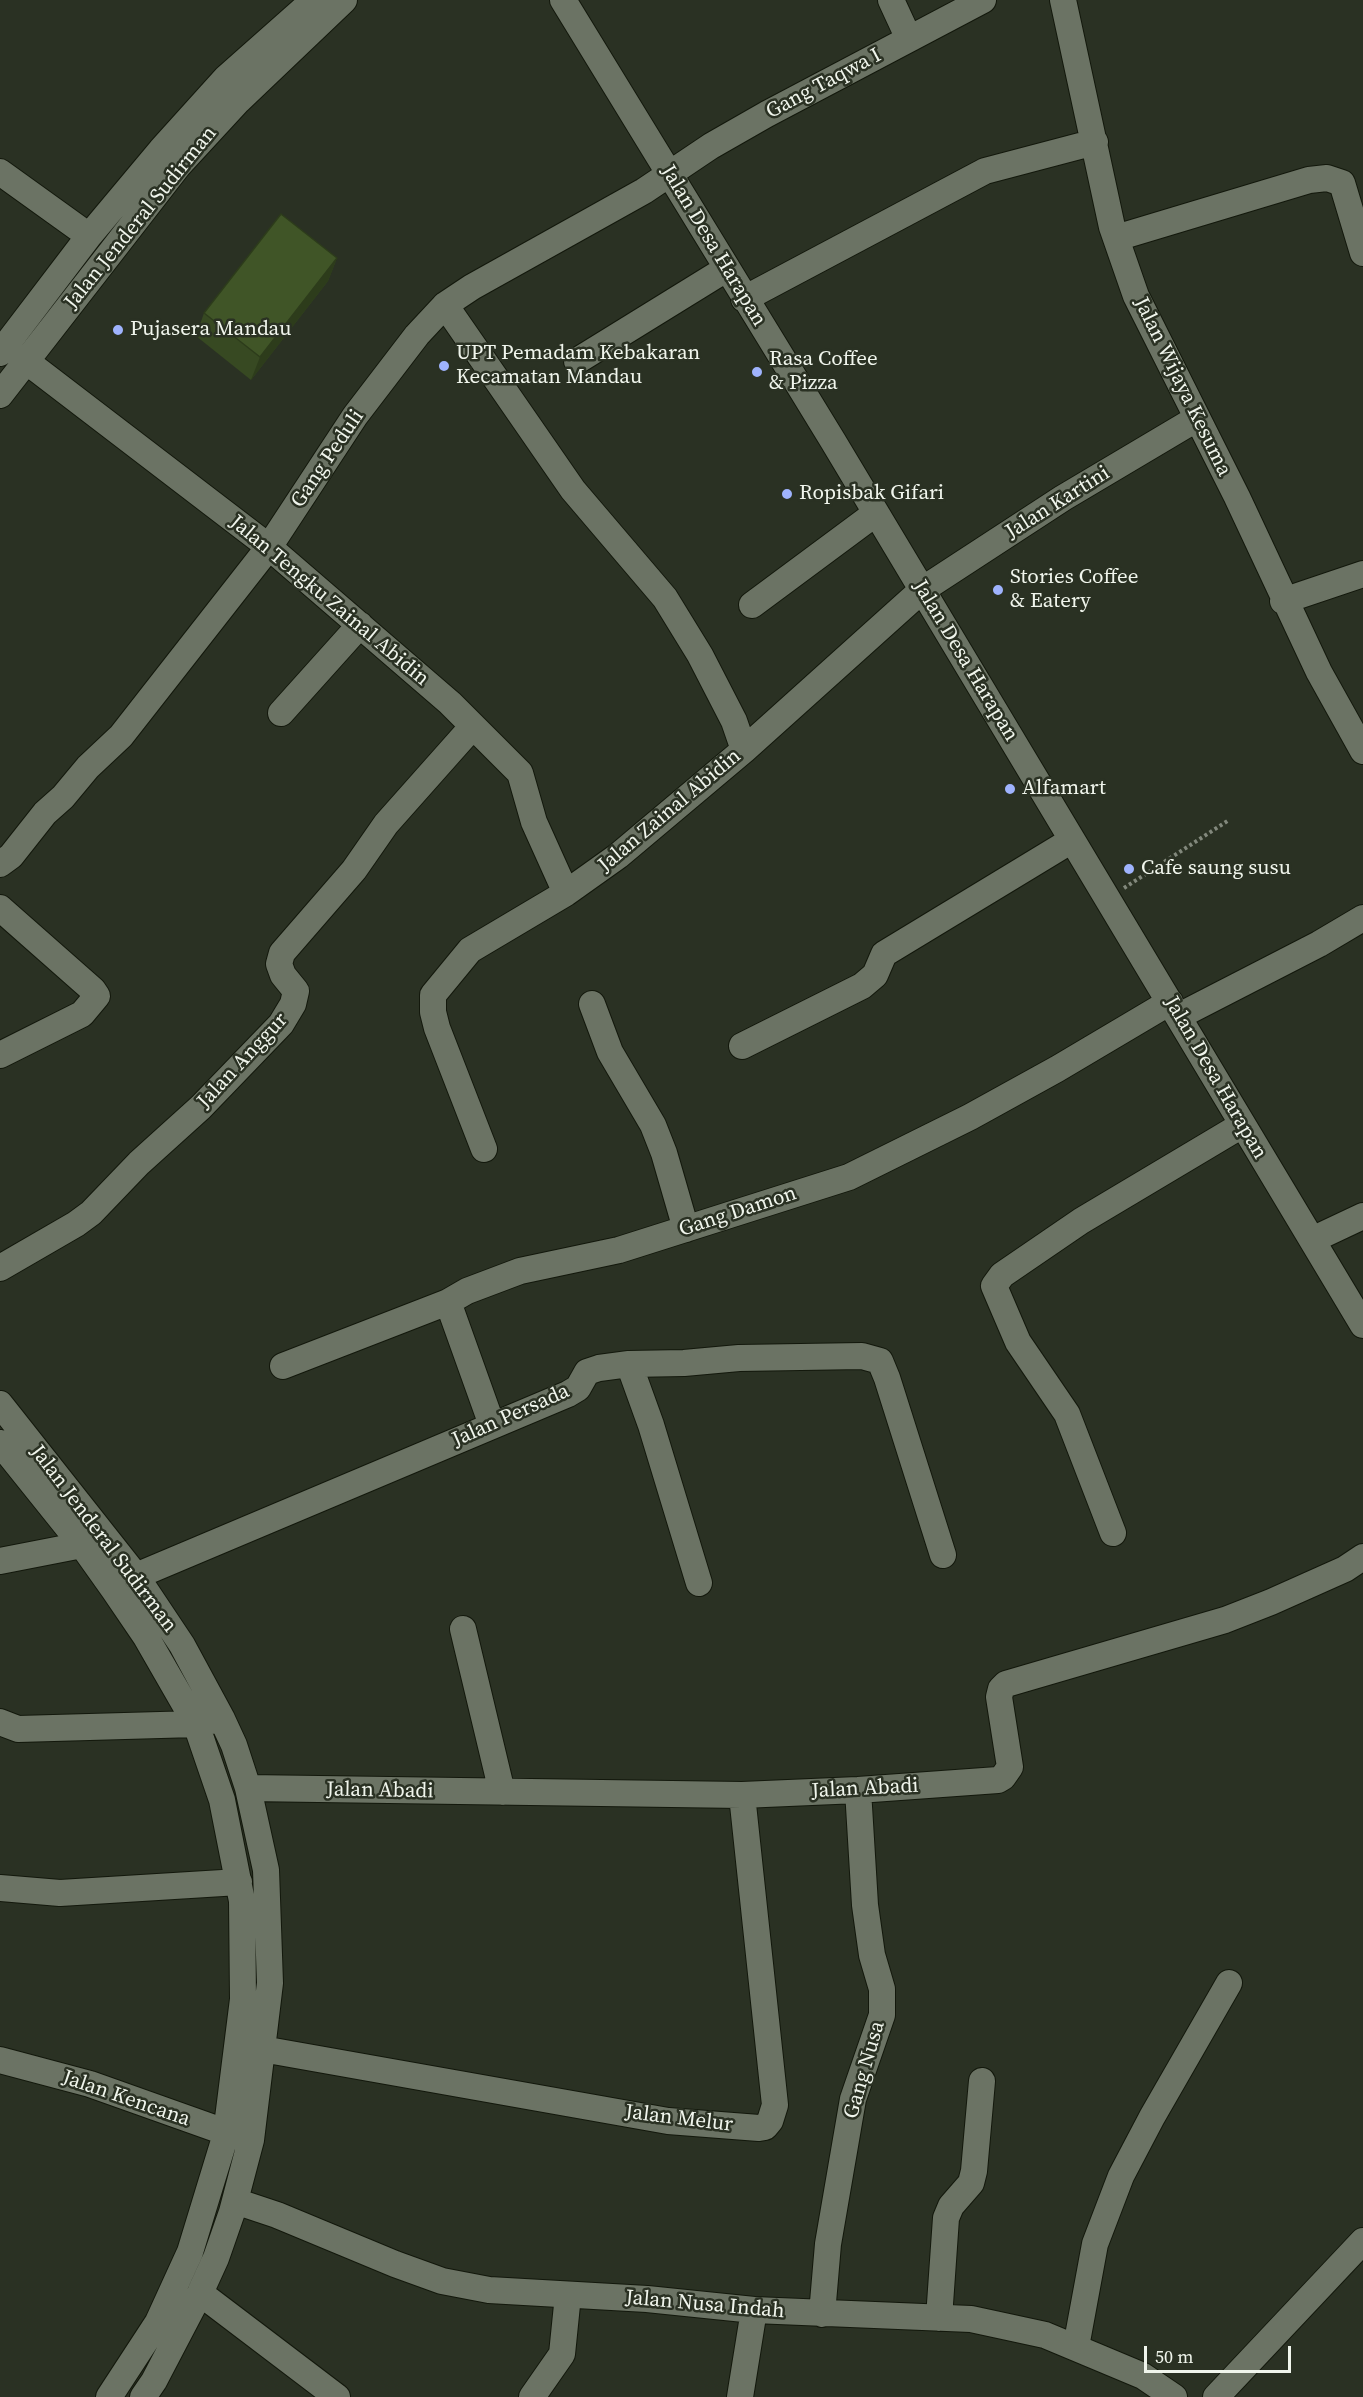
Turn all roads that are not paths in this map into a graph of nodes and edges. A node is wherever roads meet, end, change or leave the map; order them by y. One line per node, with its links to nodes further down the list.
1 (314, 0): 9 (street, Jalan Jenderal Sudirman)
2 (344, 0): 9 (street, Jalan Jenderal Sudirman)
3 (563, 0): 11 (street, Jalan Desa Harapan)
4 (891, 0): 7 (street)
5 (983, 0): 7 (street, Gang Taqwa I)
6 (1063, 0): 8 (street, Jalan Wijaya Kesuma)
7 (909, 39): 11 (street, Gang Taqwa I)
8 (1095, 142): 13 (street, Jalan Wijaya Kesuma); 16 (street)
9 (170, 158): 12 (street, Jalan Jenderal Sudirman); 19 (street, Jalan Jenderal Sudirman)
10 (0, 172): 12 (street)
11 (669, 175): 15 (street, Jalan Desa Harapan); 17 (street, Gang Peduli)
12 (89, 236): 18 (street, Jalan Jenderal Sudirman)
13 (1116, 238): 14 (street); 22 (street, Jalan Wijaya Kesuma)
14 (1363, 253)
15 (726, 268): 16 (street, Jalan Desa Harapan); 20 (street)
16 (744, 299): 23 (street, Jalan Desa Harapan)
17 (446, 305): 24 (street, Gang Peduli); 33 (street)
18 (0, 353)
19 (26, 361): 21 (street, Jalan Jenderal Sudirman); 24 (street, Jalan Tengku Zainal Abidin)
20 (577, 361)
21 (0, 395)
22 (1196, 419): 26 (street, Jalan Kartini); 27 (street, Jalan Wijaya Kesuma)
23 (876, 513): 26 (street, Jalan Desa Harapan); 28 (street)
24 (269, 547): 29 (street, Jalan Tengku Zainal Abidin); 36 (street, Gang Peduli)
25 (1363, 574): 27 (street)
26 (922, 590): 33 (street, Jalan Zainal Abidin); 35 (street, Jalan Desa Harapan)
27 (1284, 601): 31 (street, Jalan Wijaya Kesuma)
28 (752, 605)
29 (360, 625): 30 (street); 32 (street, Jalan Tengku Zainal Abidin)
30 (281, 713)
31 (1355, 716): 34 (street, Jalan Wijaya Kesuma)
32 (474, 726): 37 (street, Jalan Tengku Zainal Abidin); 49 (street, Jalan Anggur)
33 (744, 750): 37 (street, Jalan Zainal Abidin)
34 (1363, 751)
35 (1072, 840): 41 (street, Jalan Desa Harapan); 42 (street)
36 (0, 864)
37 (566, 893): 45 (street, Jalan Zainal Abidin)
38 (0, 908): 43 (street)
39 (1363, 918): 41 (street)
40 (592, 1004): 47 (street)
41 (1174, 1009): 44 (street, Jalan Desa Harapan); 47 (street, Gang Damon)
42 (742, 1046)
43 (0, 1055)
44 (1242, 1125): 48 (street, Jalan Desa Harapan); 57 (street)
45 (484, 1149)
46 (1363, 1216): 48 (street)
47 (686, 1229): 50 (street, Gang Damon)
48 (1312, 1240): 51 (street, Jalan Desa Harapan)
49 (0, 1268)
50 (448, 1302): 53 (street, Gang Damon); 55 (street)
51 (1363, 1325)
52 (629, 1364): 55 (street, Jalan Persada); 59 (street, Jalan Persada); 63 (street)
53 (283, 1366)
54 (0, 1404): 62 (street, Jalan Jenderal Sudirman)
55 (492, 1425): 62 (street, Jalan Persada)
56 (0, 1443): 58 (street, Jalan Jenderal Sudirman)
57 (1113, 1533)
58 (82, 1545): 61 (street); 67 (street, Jalan Jenderal Sudirman)
59 (943, 1554)
60 (1363, 1557): 69 (street, Jalan Abadi)
61 (0, 1561)
62 (136, 1576): 65 (street, Jalan Jenderal Sudirman)
63 (699, 1583)
64 (463, 1629): 70 (street)
65 (222, 1719): 67 (street); 68 (street, Jalan Jenderal Sudirman)
66 (0, 1722): 67 (street)
67 (196, 1724): 72 (street, Jalan Jenderal Sudirman)
68 (248, 1788): 70 (street, Jalan Abadi); 75 (street, Jalan Jenderal Sudirman)
69 (858, 1790): 71 (street, Jalan Abadi); 85 (street, Gang Nusa)
70 (502, 1792): 71 (street, Jalan Abadi)
71 (742, 1795): 75 (street, Jalan Melur)
72 (238, 1882): 73 (street); 78 (street, Jalan Jenderal Sudirman)
73 (0, 1888)
74 (1229, 1983): 87 (street)
75 (262, 2049): 79 (street, Jalan Jenderal Sudirman)
76 (0, 2060): 78 (street, Jalan Kencana)
77 (982, 2081): 86 (street)
78 (226, 2134): 79 (street, Jalan Kencana); 88 (street, Jalan Jenderal Sudirman)
79 (251, 2140): 80 (street, Jalan Jenderal Sudirman)
80 (235, 2201): 82 (street, Jalan Jenderal Sudirman); 83 (street, Jalan Nusa Indah)
81 (1363, 2241): 94 (street)
82 (200, 2293): 89 (street, Jalan Jenderal Sudirman); 90 (street)
83 (568, 2295): 84 (street, Jalan Nusa Indah); 91 (street)
84 (754, 2310): 85 (street, Jalan Nusa Indah); 92 (street)
85 (822, 2314): 86 (street, Jalan Nusa Indah)
86 (939, 2318): 87 (street, Jalan Nusa Indah)
87 (1076, 2347): 93 (street, Jalan Nusa Indah)
88 (109, 2397)
89 (143, 2397)
90 (337, 2397)
91 (532, 2397)
92 (741, 2397)
93 (1174, 2397)
94 (1216, 2397)

